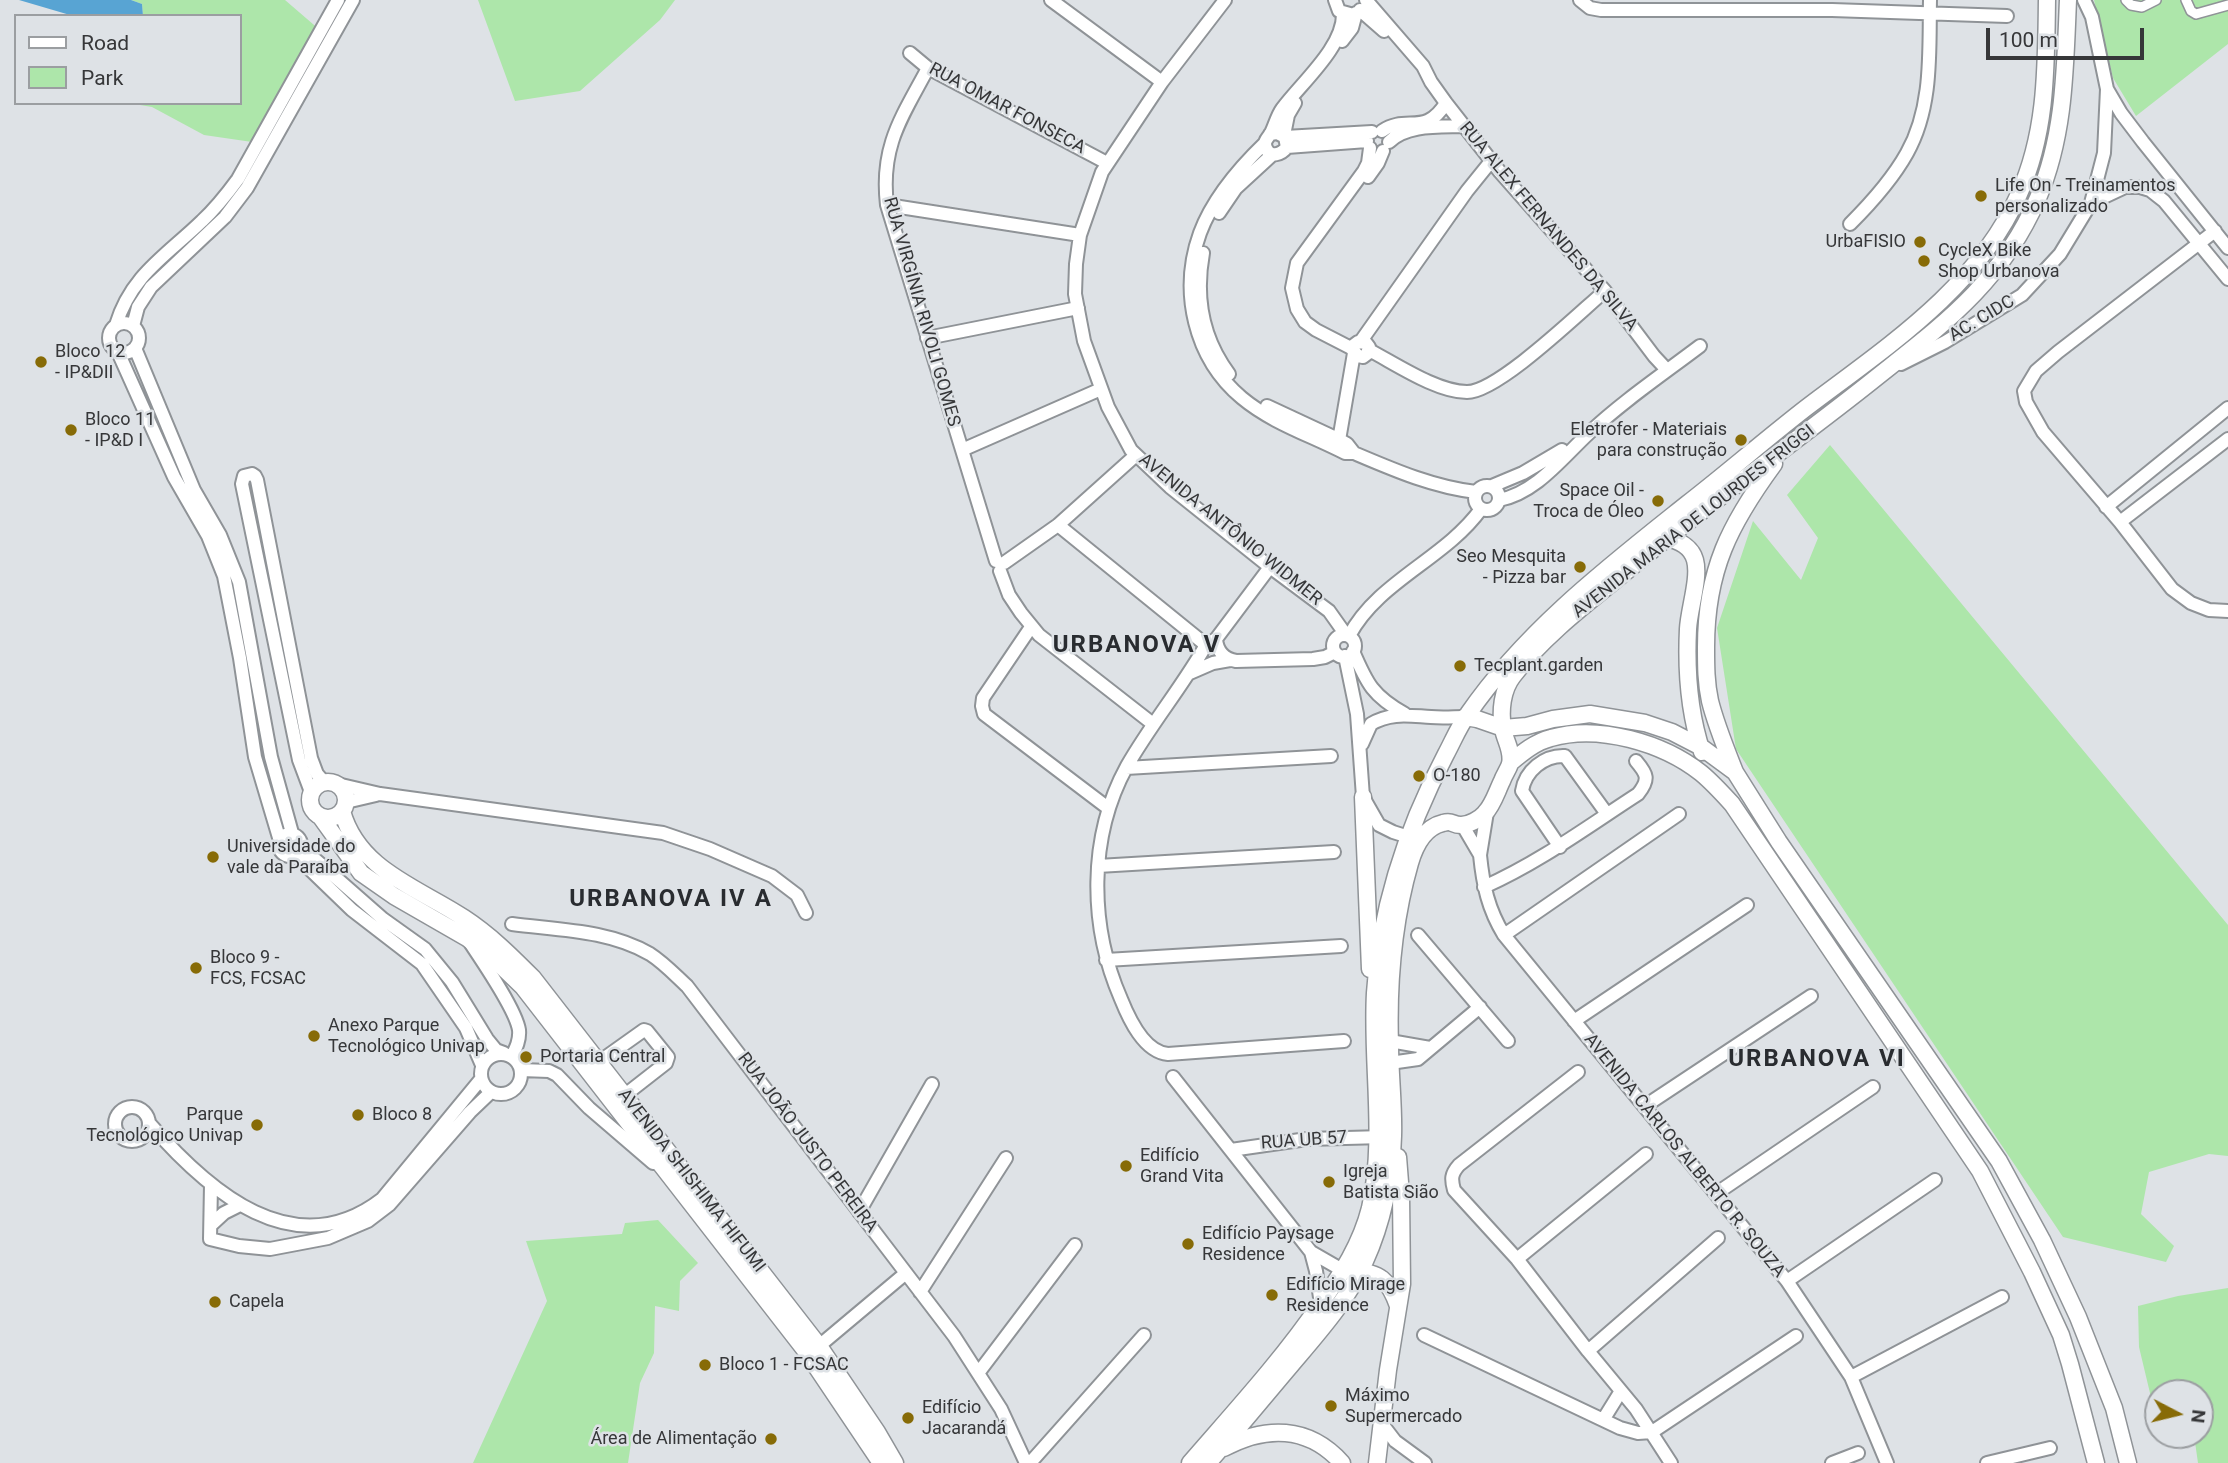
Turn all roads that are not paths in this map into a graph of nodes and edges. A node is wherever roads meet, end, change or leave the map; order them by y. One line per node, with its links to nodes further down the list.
1 (338, 0): 40 (street)
2 (353, 0): 41 (street)
3 (1051, 0): 22 (street)
4 (1335, 0): 18 (street, RUA ALEX FERNANDES DA SILVA)
5 (1580, 0): 13 (street)
6 (2047, 0): 76 (street, AVENIDA MARIA DE LOURDES FRIGGI)
7 (2068, 0): 48 (street, AVENIDA MARIA DE LOURDES FRIGGI)
8 (2084, 0): 23 (street, AC. CIDC)
9 (2126, 0): 10 (street)
10 (2156, 0)
11 (2186, 0): 16 (street)
12 (1218, 3): 22 (street, AVENIDA ANTÔNIO WIDMER)
13 (1636, 5): 14 (street)
14 (1733, 5): 15 (street)
15 (1832, 5): 17 (street)
16 (2228, 5)
17 (1930, 6): 19 (street); 32 (street)
18 (1358, 7): 24 (street, RUA ALEX FERNANDES DA SILVA); 27 (street)
19 (2007, 16)
20 (910, 53): 21 (street, RUA OMAR FONSECA)
21 (928, 68): 29 (street, RUA OMAR FONSECA); 31 (street, RUA VIRGÍNIA RIVOLI GOMES)
22 (1162, 82): 29 (street, AVENIDA ANTÔNIO WIDMER)
23 (2107, 89): 30 (street, AC. CIDC); 33 (street)
24 (1446, 103): 25 (street, RUA ALEX FERNANDES DA SILVA); 26 (street)
25 (1465, 127): 26 (street); 28 (street, RUA ALEX FERNANDES DA SILVA)
26 (1377, 141): 27 (street); 45 (street)
27 (1277, 142): 53 (street)
28 (1492, 160): 38 (street, RUA ALEX FERNANDES DA SILVA); 45 (street)
29 (1107, 163): 34 (street, AVENIDA ANTÔNIO WIDMER)
30 (2091, 203): 35 (street); 48 (street, AC. CIDC)
31 (887, 205): 34 (street); 42 (street, RUA VIRGÍNIA RIVOLI GOMES)
32 (1850, 224)
33 (2215, 231): 35 (street); 36 (street)
34 (1080, 234): 39 (street, AVENIDA ANTÔNIO WIDMER)
35 (2199, 242): 37 (street); 60 (street)
36 (2228, 248)
37 (2228, 279)
38 (1605, 291): 45 (street); 47 (street, RUA ALEX FERNANDES DA SILVA)
39 (1078, 308): 42 (street); 49 (street, AVENIDA ANTÔNIO WIDMER)
40 (116, 325): 41 (street); 46 (street)
41 (133, 326): 44 (street)
42 (927, 338): 54 (street, RUA VIRGÍNIA RIVOLI GOMES)
43 (1700, 346): 47 (street)
44 (135, 348): 46 (street); 101 (street)
45 (1359, 349): 53 (street)
46 (118, 352): 103 (street)
47 (1667, 370): 51 (street)
48 (1879, 376): 55 (street, AVENIDA MARIA DE LOURDES FRIGGI)
49 (1101, 389): 54 (street); 56 (street, AVENIDA ANTÔNIO WIDMER)
50 (2228, 408): 60 (street)
51 (1589, 433): 57 (street); 59 (street)
52 (2228, 439): 62 (street)
53 (1345, 448): 58 (street)
54 (962, 450): 65 (street, RUA VIRGÍNIA RIVOLI GOMES)
55 (1783, 452): 64 (street, AVENIDA MARIA DE LOURDES FRIGGI); 87 (street)
56 (1136, 455): 63 (street); 66 (street, AVENIDA ANTÔNIO WIDMER)
57 (1492, 486): 58 (street); 59 (street)
58 (1476, 492): 61 (street)
59 (1499, 500): 61 (street)
60 (2106, 507): 62 (street)
61 (1481, 509): 70 (street)
62 (2120, 522): 67 (street)
63 (1058, 525): 65 (street); 69 (street)
64 (1667, 538): 73 (street, AVENIDA MARIA DE LOURDES FRIGGI); 74 (street)
65 (1000, 565): 68 (street, RUA VIRGÍNIA RIVOLI GOMES)
66 (1270, 567): 69 (street); 70 (street, AVENIDA ANTÔNIO WIDMER)
67 (2228, 611)
68 (1031, 627): 78 (street, RUA VIRGÍNIA RIVOLI GOMES); 94 (street)
69 (1213, 643): 71 (street); 72 (street)
70 (1344, 645): 71 (street); 75 (street); 82 (street)
71 (1230, 660): 72 (street)
72 (1187, 675): 78 (street)
73 (1503, 706): 77 (street); 79 (street, AVENIDA MARIA DE LOURDES FRIGGI)
74 (1693, 713): 80 (street); 81 (street)
75 (1405, 714): 76 (street); 82 (street)
76 (1465, 717): 79 (street); 90 (street, AVENIDA MARIA DE LOURDES FRIGGI)
77 (1553, 719): 79 (street); 80 (street)
78 (1153, 724): 86 (street)
79 (1503, 728): 85 (street, AVENIDA MARIA DE LOURDES FRIGGI)
80 (1672, 732): 81 (street)
81 (1701, 747): 87 (street); 88 (street)
82 (1360, 750): 92 (street)
83 (1331, 756): 86 (street)
84 (1636, 761): 96 (street)
85 (1510, 763): 88 (street); 95 (street)
86 (1126, 768): 94 (street)
87 (1735, 772): 193 (street)
88 (1713, 784): 192 (street)
89 (324, 786): 89 (street); 91 (street); 93 (street); 98 (street)
90 (1425, 793): 99 (street); 102 (street, AVENIDA MARIA DE LOURDES FRIGGI)
91 (380, 794): 93 (street); 111 (street)
92 (1363, 797): 102 (street); 119 (street)
93 (344, 807): 98 (street); 118 (street, AVENIDA SHISHIMA HIFUMI)
94 (1108, 808): 108 (street)
95 (1487, 812): 100 (street); 107 (street)
96 (1607, 814): 104 (street); 104 (street)
97 (1679, 814): 114 (street)
98 (320, 816): 115 (street, AVENIDA SHISHIMA HIFUMI)
99 (1446, 822): 100 (street); 102 (street)
100 (1463, 825): 107 (street)
101 (292, 833): 103 (street); 105 (street)
102 (1413, 839): 119 (street, AVENIDA MARIA DE LOURDES FRIGGI); 124 (street, AVENIDA MARIA DE LOURDES FRIGGI)
103 (280, 841): 105 (street)
104 (1560, 847): 109 (street)
105 (298, 851): 127 (street); 130 (street)
106 (1334, 852): 108 (street)
107 (1480, 855): 109 (street, AVENIDA CARLOS ALBERTO R. SOUZA)
108 (1098, 866): 117 (street)
109 (1483, 887): 114 (street, AVENIDA CARLOS ALBERTO R. SOUZA)
110 (1746, 905): 122 (street)
111 (806, 913)
112 (512, 924): 152 (street, RUA JOÃO JUSTO PEREIRA)
113 (1418, 935): 121 (street)
114 (1504, 935): 122 (street, AVENIDA CARLOS ALBERTO R. SOUZA)
115 (467, 938): 118 (street, AVENIDA SHISHIMA HIFUMI); 127 (street)
116 (1340, 946): 117 (street)
117 (1106, 960): 123 (street)
118 (528, 982): 128 (street, AVENIDA SHISHIMA HIFUMI); 148 (street, AVENIDA SHISHIMA HIFUMI)
119 (1375, 994): 141 (street, AVENIDA MARIA DE LOURDES FRIGGI)
120 (1811, 996): 139 (street)
121 (1480, 1007): 125 (street); 126 (street)
122 (1574, 1021): 139 (street, AVENIDA CARLOS ALBERTO R. SOUZA)
123 (1344, 1041)
124 (1390, 1041): 126 (street); 129 (street, AVENIDA MARIA DE LOURDES FRIGGI)
125 (1508, 1041)
126 (1430, 1048): 129 (street)
127 (508, 1055): 130 (street); 131 (street)
128 (599, 1062): 138 (street, AVENIDA SHISHIMA HIFUMI); 138 (street)
129 (1391, 1063): 141 (street, AVENIDA MARIA DE LOURDES FRIGGI)
130 (482, 1065): 134 (street)
131 (521, 1070): 137 (street); 148 (street)
132 (1578, 1072): 157 (street)
133 (1173, 1077): 144 (street)
134 (481, 1079): 137 (street); 151 (street)
135 (932, 1084): 152 (street)
136 (1873, 1087): 150 (street)
137 (491, 1091): 153 (street)
138 (625, 1095): 168 (street, AVENIDA SHISHIMA HIFUMI)
139 (1645, 1106): 150 (street, AVENIDA CARLOS ALBERTO R. SOUZA)
140 (149, 1123): 142 (street); 142 (street); 143 (street)
141 (1385, 1137): 144 (street, RUA UB 57); 158 (street); 164 (street)
142 (143, 1138): 143 (street)
143 (164, 1139): 149 (street)
144 (1231, 1150): 156 (street)
145 (1646, 1154): 157 (street)
146 (1006, 1158): 161 (street)
147 (1935, 1180): 160 (street)
148 (673, 1181): 181 (street, AVENIDA SHISHIMA HIFUMI)
149 (211, 1185): 151 (street); 153 (street)
150 (1717, 1194): 160 (street, AVENIDA CARLOS ALBERTO R. SOUZA)
151 (240, 1205): 153 (street)
152 (859, 1212): 159 (street, RUA JOÃO JUSTO PEREIRA)
153 (211, 1225)
154 (1718, 1238): 169 (street)
155 (1075, 1245): 170 (street)
156 (1311, 1252): 158 (street); 163 (street)
157 (1517, 1259): 169 (street)
158 (1352, 1271): 163 (street); 164 (street); 173 (street)
159 (906, 1273): 161 (street, RUA JOÃO JUSTO PEREIRA); 168 (street)
160 (1787, 1281): 171 (street, AVENIDA CARLOS ALBERTO R. SOUZA)
161 (920, 1292): 170 (street, RUA JOÃO JUSTO PEREIRA)
162 (2002, 1297): 171 (street)
163 (1321, 1304): 173 (street)
164 (1398, 1306): 175 (street)
165 (1144, 1335): 183 (street)
166 (1424, 1335): 174 (street)
167 (1796, 1336): 177 (street)
168 (819, 1346): 182 (street, AVENIDA SHISHIMA HIFUMI)
169 (1588, 1351): 172 (street)
170 (979, 1372): 183 (street, RUA JOÃO JUSTO PEREIRA)
171 (1851, 1377): 190 (street, AVENIDA CARLOS ALBERTO R. SOUZA)
172 (1621, 1391): 174 (street); 177 (street)
173 (1249, 1405): 176 (street); 180 (street); 184 (street)
174 (1604, 1420): 177 (street)
175 (1382, 1424): 186 (street); 187 (street)
176 (1274, 1431): 180 (street); 185 (street)
177 (1652, 1432): 188 (street)
178 (2050, 1448): 191 (street)
179 (1858, 1452): 189 (street)
180 (1213, 1457)
181 (881, 1463)
182 (895, 1463)
183 (1028, 1463)
184 (1191, 1463)
185 (1342, 1463)
186 (1377, 1463)
187 (1425, 1463)
188 (1671, 1463)
189 (1832, 1463)
190 (1887, 1463)
191 (1987, 1463)
192 (2096, 1463)
193 (2128, 1463)

